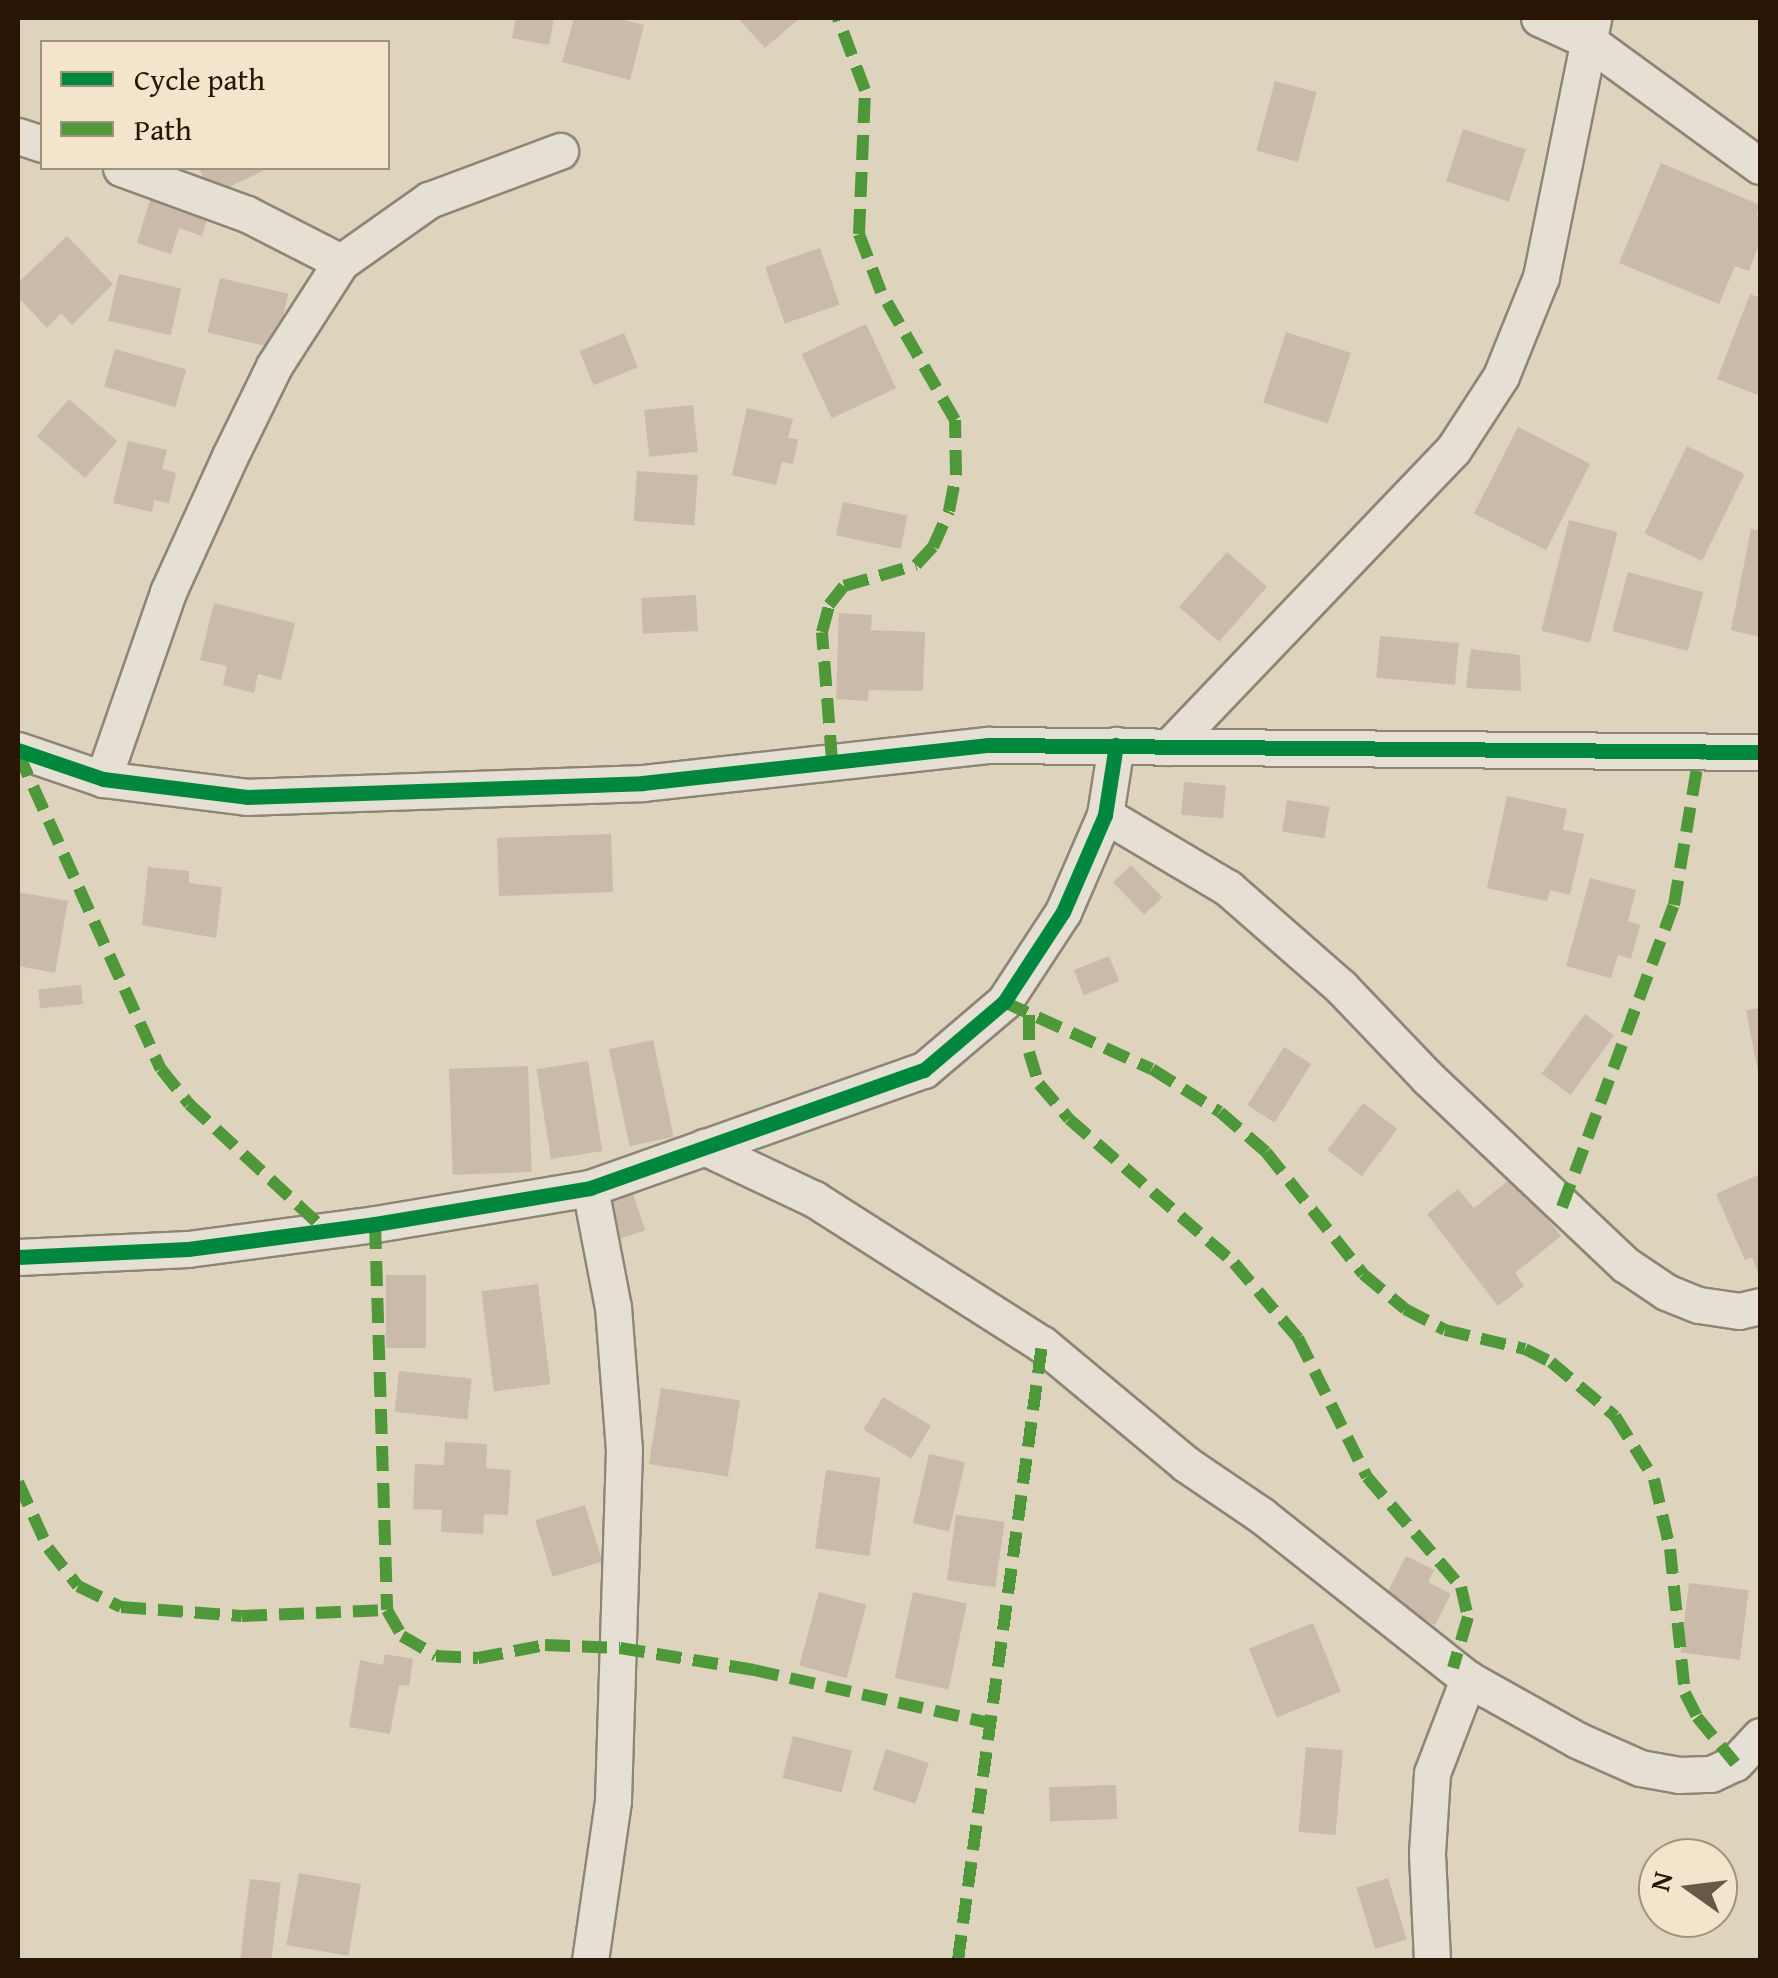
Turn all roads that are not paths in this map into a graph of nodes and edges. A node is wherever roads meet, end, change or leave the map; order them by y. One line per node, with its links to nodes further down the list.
1 (1538, 18): 2 (street)
2 (1590, 29): 4 (street); 8 (street)
3 (560, 151): 6 (street)
4 (1760, 166)
5 (127, 170): 6 (street)
6 (342, 262): 11 (street)
7 (1116, 745): 8 (street); 11 (street); 12 (street)
8 (1169, 747): 10 (street)
9 (18, 750): 11 (street)
10 (1760, 752)
11 (103, 779)
12 (1104, 815): 13 (street); 16 (street)
13 (704, 1147): 14 (street); 17 (street)
14 (590, 1188): 15 (street); 19 (street)
15 (18, 1257)
16 (1760, 1306)
17 (1468, 1680): 18 (street); 20 (street)
18 (1760, 1736)
19 (590, 1960)
20 (1432, 1960)

